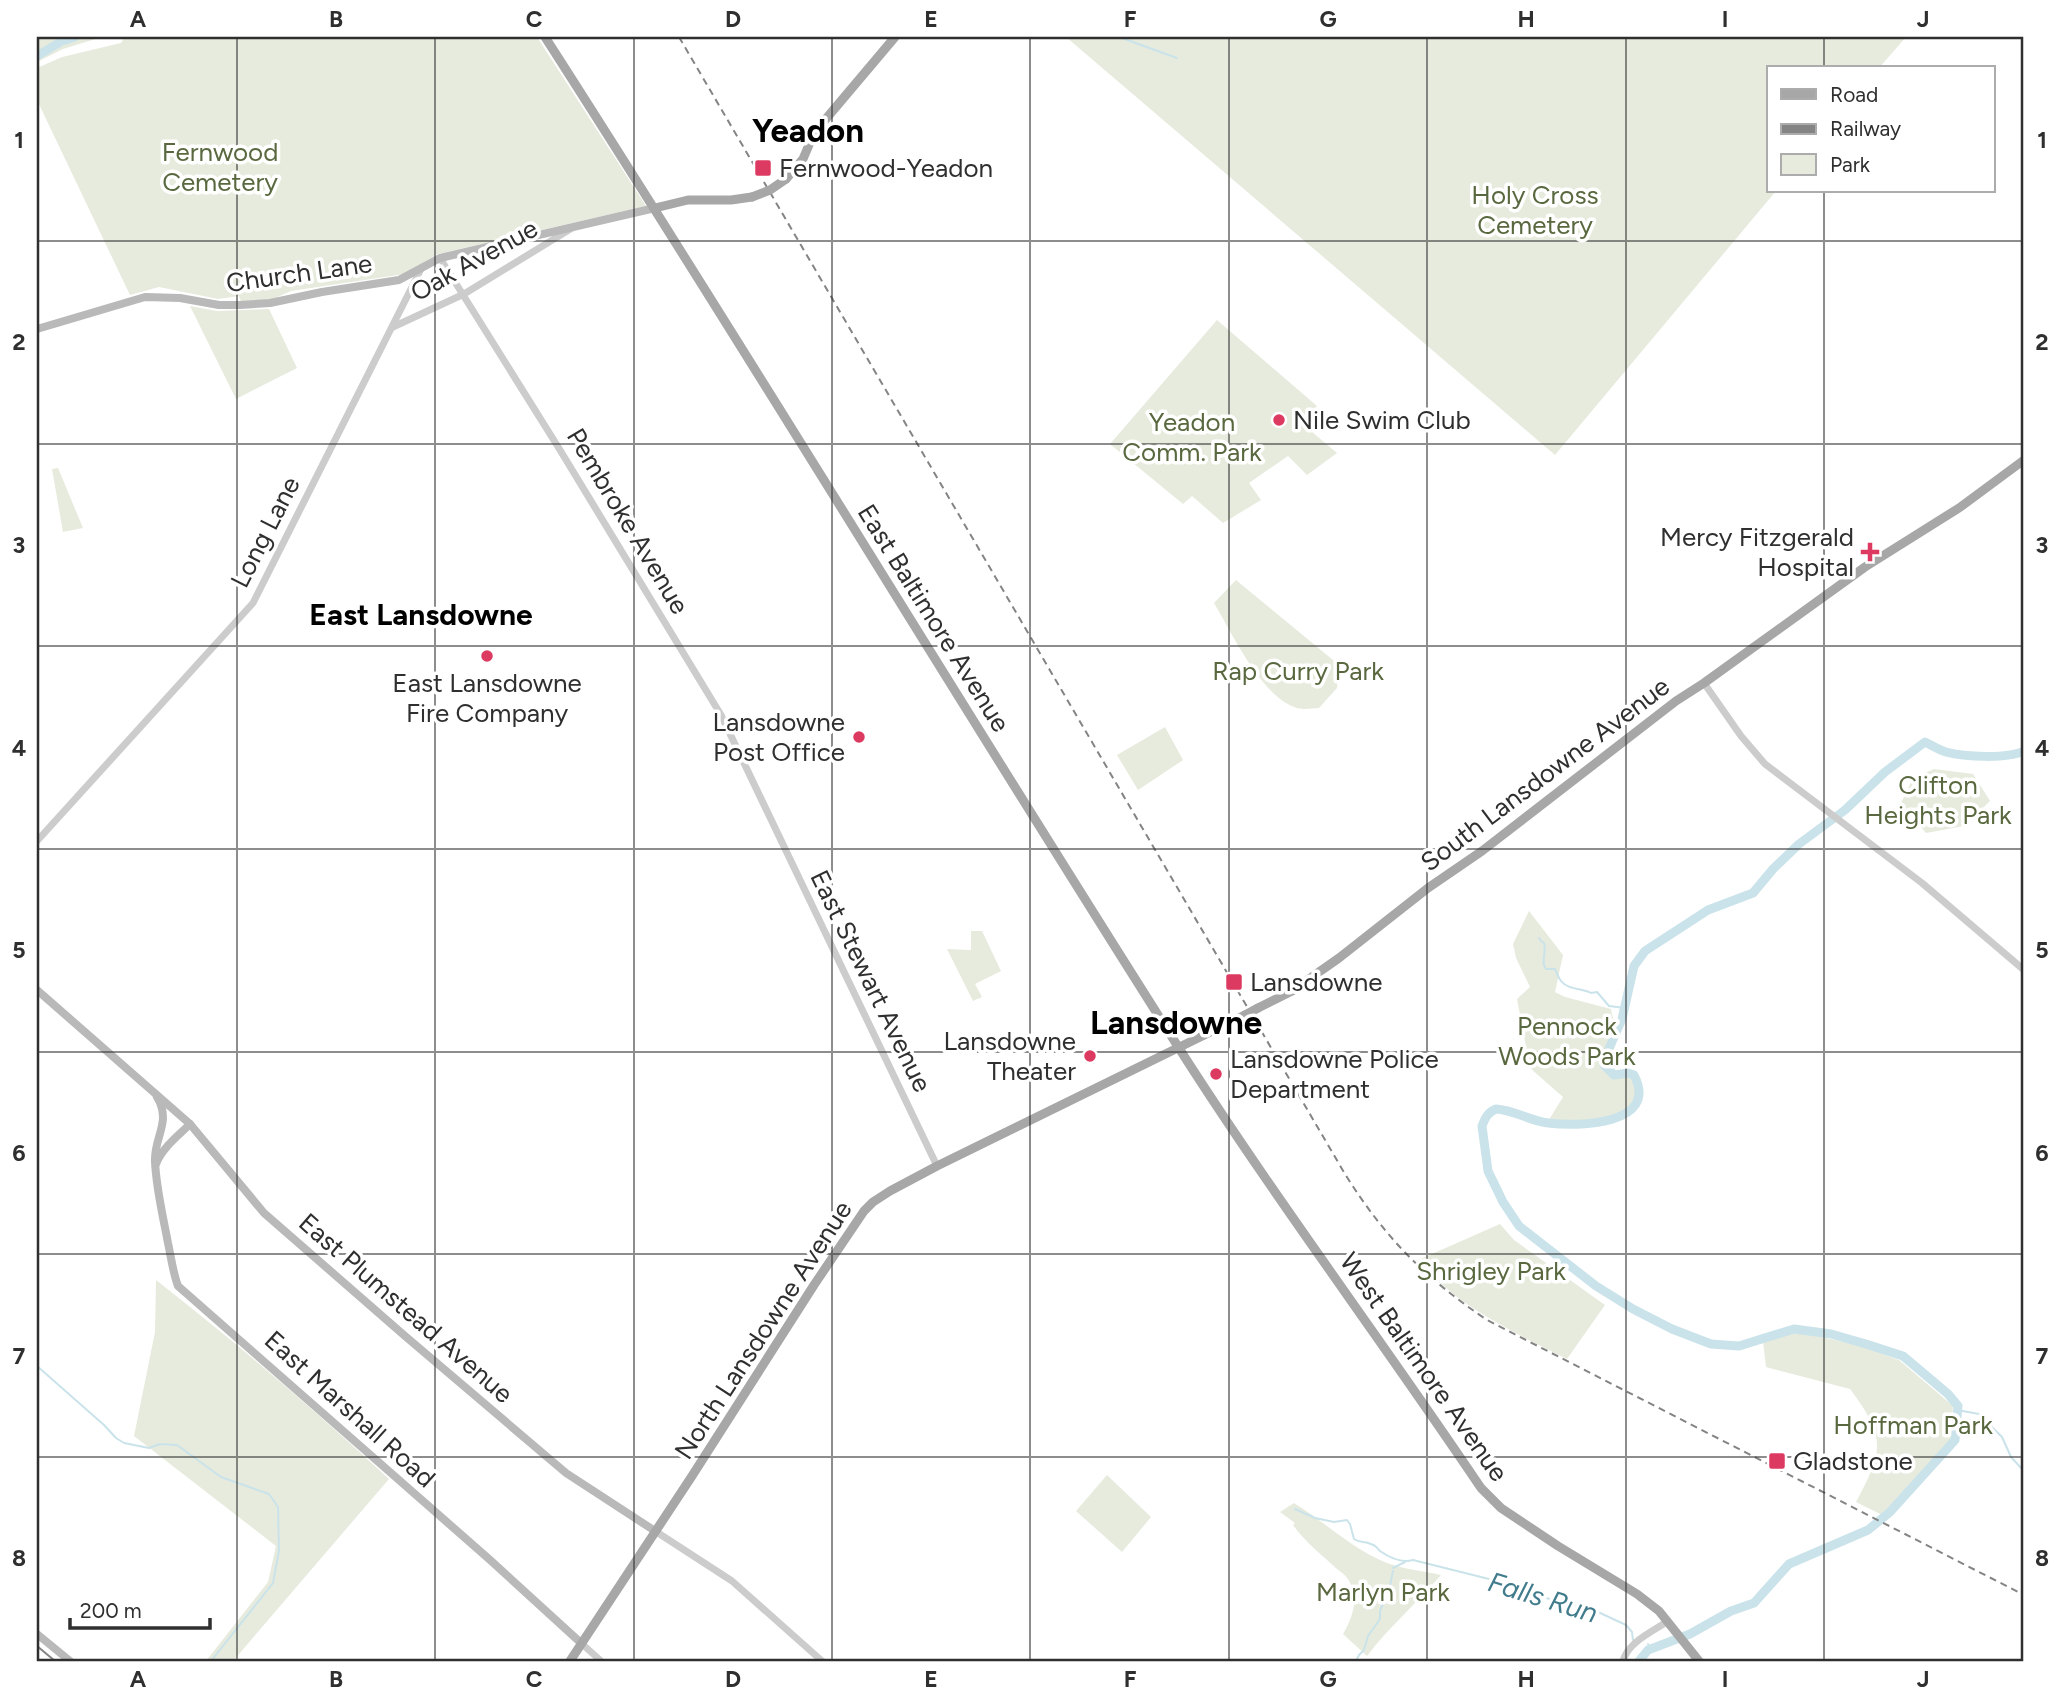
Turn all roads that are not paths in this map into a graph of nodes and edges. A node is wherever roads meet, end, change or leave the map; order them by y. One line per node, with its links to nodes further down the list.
1 (545, 37): 3 (main road, East Baltimore Avenue)
2 (895, 37): 3 (main road, bridge)
3 (655, 208): 4 (main road, Church Lane); 16 (main road, East Baltimore Avenue)
4 (575, 227): 5 (main road, Church Lane); 7 (street, Oak Avenue)
5 (440, 258): 6 (main road, Church Lane); 7 (street, Pembroke Avenue)
6 (421, 269): 8 (street, Long Lane); 9 (main road, Church Lane)
7 (464, 294): 8 (street, Oak Avenue); 12 (street, Pembroke Avenue)
8 (392, 328): 13 (street, Long Lane)
9 (37, 329)
10 (2024, 460): 11 (main road, South Lansdowne Avenue)
11 (1704, 683): 14 (street); 16 (main road, South Lansdowne Avenue, bridge)
12 (768, 813): 19 (street, East Stewart Avenue)
13 (37, 841)
14 (2024, 970)
15 (37, 990): 17 (main road, East Plumstead Avenue)
16 (1179, 1048): 19 (main road, North Lansdowne Avenue); 22 (main road, West Baltimore Avenue)
17 (152, 1091): 18 (main road, East Plumstead Avenue); 20 (main road, East Marshall Road)
18 (190, 1124): 20 (main road); 21 (main road, East Plumstead Avenue)
19 (937, 1166): 21 (main road, North Lansdowne Avenue)
20 (155, 1170): 24 (main road, East Marshall Road)
21 (655, 1531): 24 (main road, North Lansdowne Avenue); 28 (street)
22 (1670, 1624): 29 (street); 30 (main road, West Baltimore Avenue)
23 (37, 1634): 25 (main road)
24 (581, 1643): 26 (main road, North Lansdowne Avenue); 27 (street)
25 (70, 1661)
26 (570, 1661)
27 (601, 1661)
28 (822, 1661)
29 (1623, 1661)
30 (1699, 1661)

